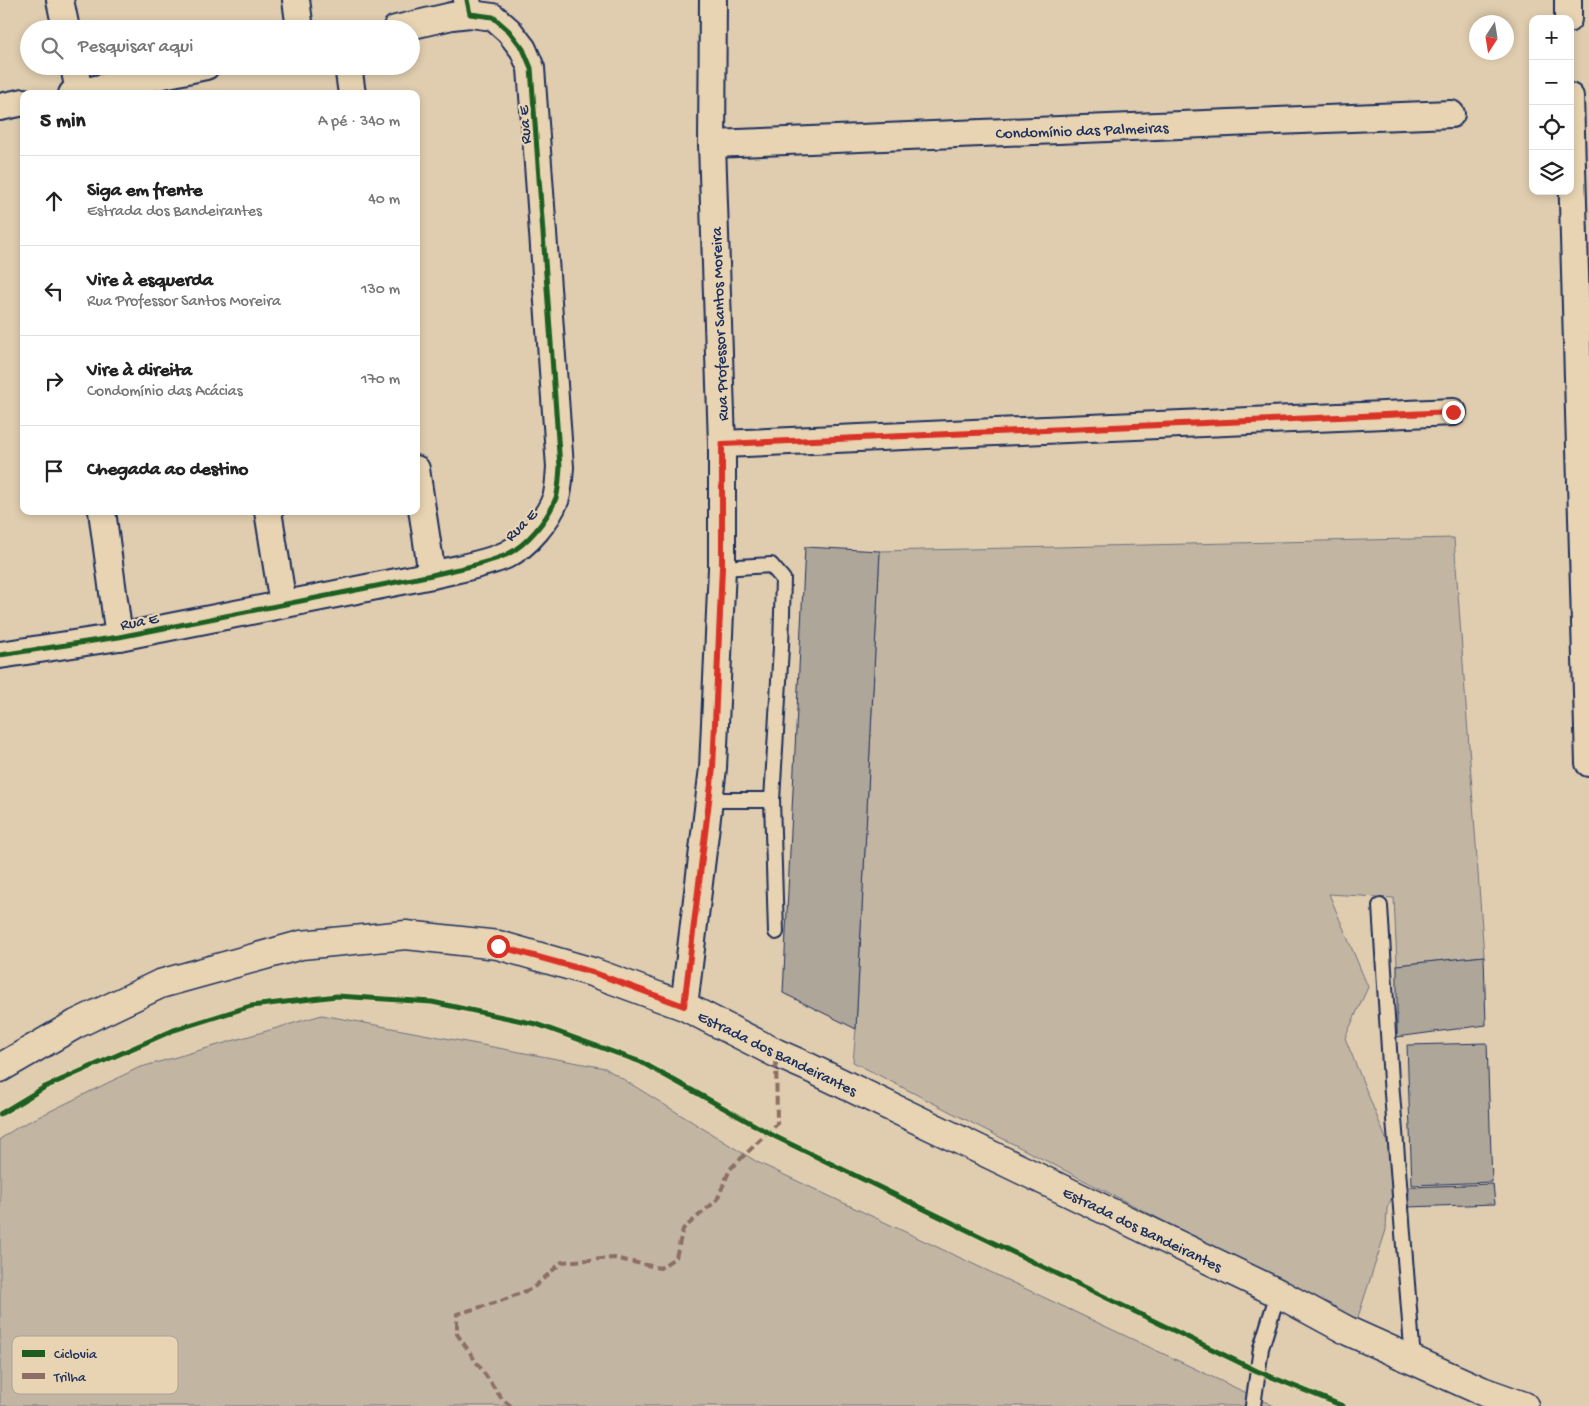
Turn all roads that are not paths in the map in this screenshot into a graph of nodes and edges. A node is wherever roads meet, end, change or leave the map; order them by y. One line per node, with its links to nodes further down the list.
1 (60, 0): 7 (street)
2 (296, 0): 8 (street)
3 (713, 0): 20 (street, Rua Professor Santos Moreira)
4 (1568, 0): 6 (street)
5 (468, 7): 9 (street, Rua E); 27 (street, Rua E)
6 (1568, 15)
7 (64, 20)
8 (299, 20)
9 (420, 23)
10 (75, 75): 13 (street)
11 (349, 75): 15 (street)
12 (192, 77): 14 (street)
13 (76, 90)
14 (98, 90)
15 (351, 90)
16 (20, 103): 18 (street)
17 (1570, 105): 31 (street)
18 (0, 107)
19 (1451, 114): 20 (street, Condomínio das Palmeiras)
20 (712, 144): 22 (street, Rua Professor Santos Moreira)
21 (1453, 412): 22 (street)
22 (722, 444): 26 (street, Rua Professor Santos Moreira)
23 (420, 496): 27 (street)
24 (103, 515): 29 (street)
25 (269, 515): 28 (street)
26 (722, 568): 32 (street, Rua Professor Santos Moreira); 33 (lane)
27 (432, 575): 28 (street, Rua E)
28 (283, 604): 29 (street, Rua E)
29 (119, 637): 30 (street, Rua E)
30 (0, 655)
31 (1589, 763)
32 (709, 800): 33 (lane); 36 (street, Rua Professor Santos Moreira)
33 (772, 800): 35 (lane)
34 (1380, 906): 39 (lane)
35 (776, 932)
36 (684, 1006): 37 (main road, Estrada dos Bandeirantes); 38 (main road, Estrada dos Bandeirantes)
37 (0, 1068)
38 (1278, 1293): 39 (main road, Estrada dos Bandeirantes); 40 (lane)
39 (1413, 1360): 41 (main road, Estrada dos Bandeirantes)
40 (1253, 1406)
41 (1524, 1406)

